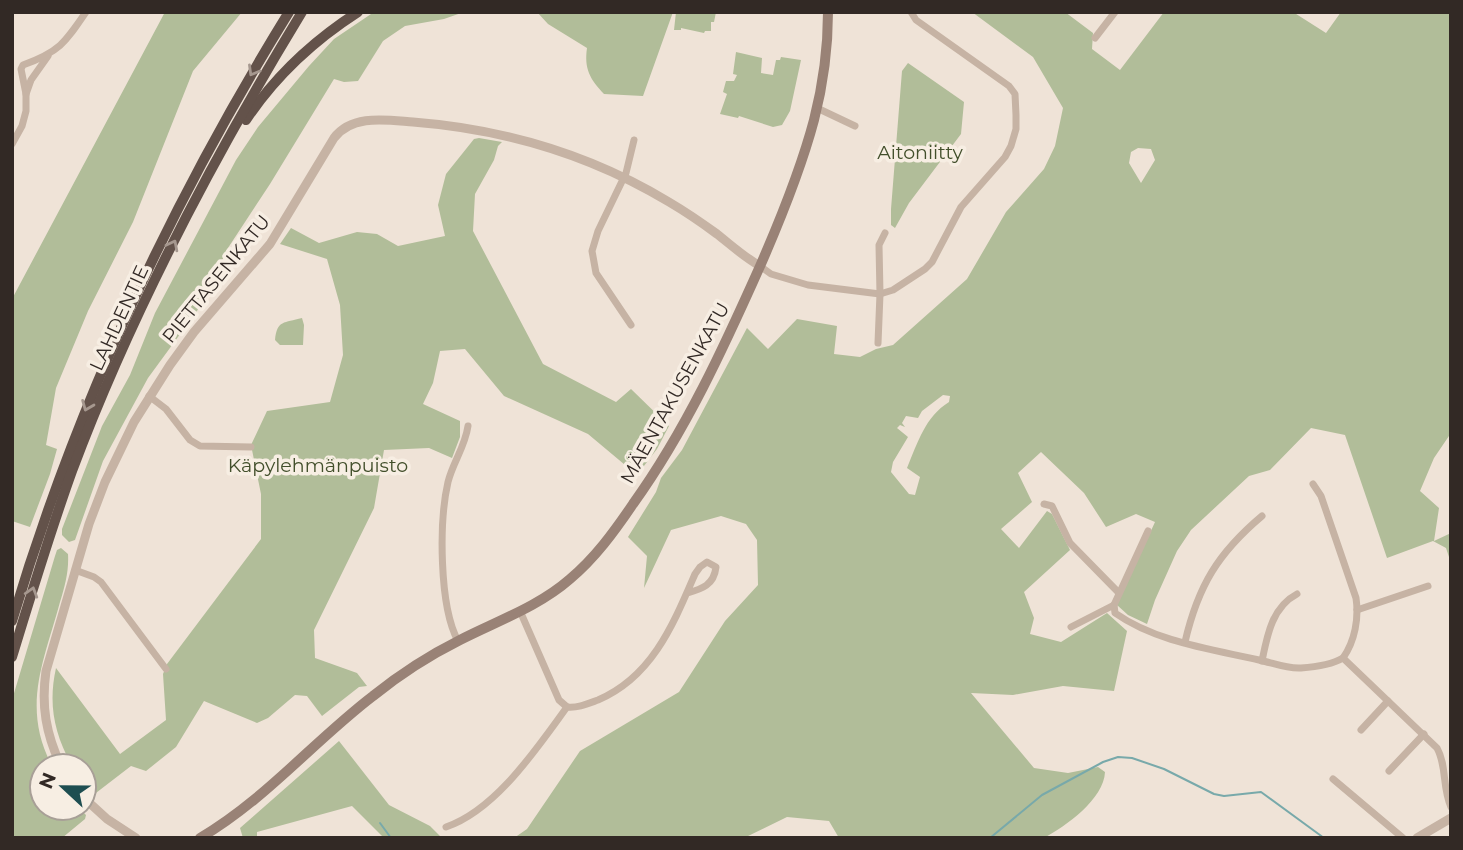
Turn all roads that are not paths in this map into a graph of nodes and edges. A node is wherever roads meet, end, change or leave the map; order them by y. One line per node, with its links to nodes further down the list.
1 (86, 12): 9 (street)
2 (289, 12): 37 (highway, LAHDENTIE, one-way to 37)
3 (302, 12): 16 (highway, LAHDENTIE)
4 (358, 12): 16 (highway)
5 (828, 12): 11 (main road, MÄENTAKUSENKATU)
6 (911, 12): 19 (street)
7 (1115, 12): 8 (street)
8 (1095, 38)
9 (48, 56): 10 (street); 10 (street)
10 (26, 94): 14 (street)
11 (817, 108): 12 (street); 18 (main road, MÄENTAKUSENKATU)
12 (855, 126)
13 (634, 140): 15 (street)
14 (12, 144)
15 (624, 178): 18 (street, PIETTASENKATU); 20 (street); 22 (street, PIETTASENKATU)
16 (203, 187): 41 (highway, LAHDENTIE, one-way to 16)
17 (885, 233): 19 (street)
18 (760, 266): 19 (street); 36 (main road, MÄENTAKUSENKATU)
19 (880, 294): 21 (street)
20 (631, 325)
21 (878, 343)
22 (149, 396): 24 (street); 29 (street, PIETTASENKATU)
23 (468, 426): 39 (street)
24 (251, 447)
25 (1313, 484): 35 (street)
26 (1044, 504): 32 (street)
27 (1262, 516): 40 (street)
28 (1148, 531): 32 (street)
29 (75, 570): 44 (street); 49 (street, PIETTASENKATU)
30 (1428, 586): 35 (street)
31 (687, 593): 31 (street); 46 (street)
32 (1118, 593): 34 (street)
33 (1297, 594): 43 (street)
34 (1114, 605): 38 (street); 40 (street)
35 (1357, 610): 42 (street)
36 (520, 611): 39 (main road, MÄENTAKUSENKATU); 46 (street)
37 (12, 621)
38 (1071, 627)
39 (458, 641): 57 (main road, MÄENTAKUSENKATU)
40 (1185, 642): 43 (street)
41 (12, 657)
42 (1343, 658): 43 (street); 45 (street)
43 (1262, 660)
44 (166, 670)
45 (1388, 701): 47 (street); 48 (street)
46 (567, 707): 55 (street)
47 (1361, 730)
48 (1424, 734): 50 (street); 52 (street)
49 (55, 752)
50 (1389, 771)
51 (1333, 779): 58 (street)
52 (1451, 807)
53 (98, 810): 56 (street)
54 (1451, 818): 59 (street)
55 (446, 827)
56 (134, 837)
57 (200, 838)
58 (1403, 838)
59 (1417, 838)

